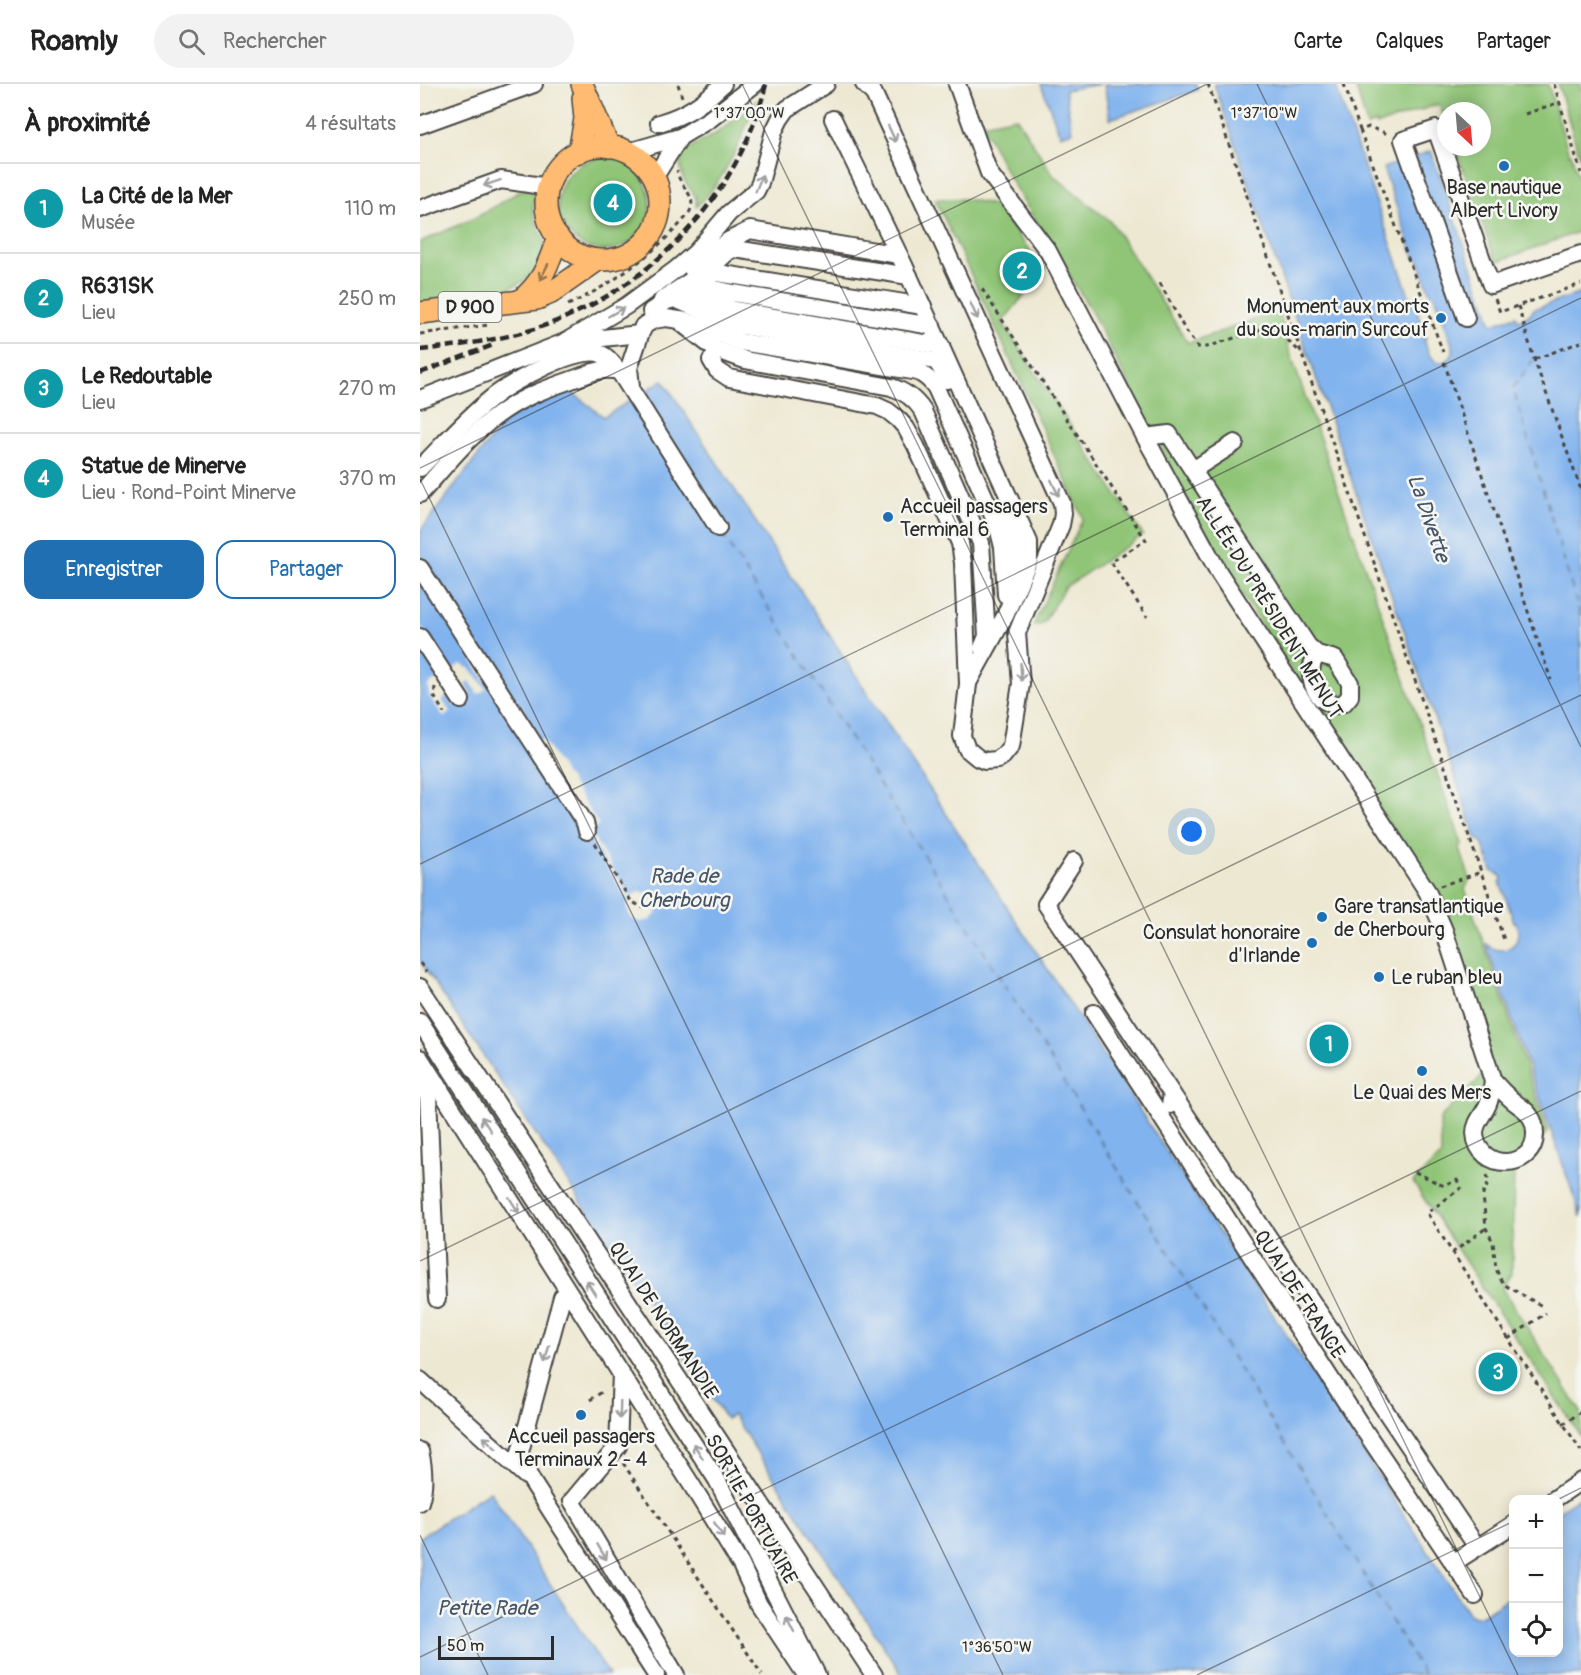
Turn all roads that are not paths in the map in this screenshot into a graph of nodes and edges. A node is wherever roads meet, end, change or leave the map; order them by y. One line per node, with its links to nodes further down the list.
1 (534, 84): 10 (street)
2 (723, 84): 9 (street)
3 (755, 84): 11 (street)
4 (826, 84): 27 (street, one-way to 4)
5 (864, 84): 43 (street, one-way to 43)
6 (582, 85): 12 (main road); 13 (main road)
7 (959, 92): 31 (street, ALLÉE DU PRÉSIDENT MENUT)
8 (833, 119): 22 (street)
9 (659, 123)
10 (420, 125)
11 (680, 137): 12 (street); 14 (street)
12 (619, 150): 13 (main road); 14 (main road)
13 (579, 152): 15 (main road)
14 (654, 178): 19 (main road)
15 (549, 187): 16 (street, one-way to 16); 17 (main road)
16 (420, 209)
17 (558, 237): 19 (main road); 21 (main road, D 900, one-way to 21)
18 (1581, 254): 25 (street)
19 (598, 260): 21 (main road, D 900)
20 (672, 297): 23 (street); 23 (street); 23 (street); 23 (street); 23 (street); 26 (street); 27 (street); 29 (street)
21 (521, 300): 24 (main road, D 900)
22 (922, 306): 23 (street); 23 (street); 23 (street); 23 (street); 43 (street)
23 (739, 310): 26 (street); 26 (street); 26 (street); 39 (street); 39 (street); 41 (street); 41 (street); 43 (street)
24 (420, 313)
25 (1466, 318)
26 (690, 329)
27 (566, 342): 30 (street)
28 (614, 366): 29 (street); 33 (street); 35 (street); 36 (street)
29 (633, 394): 37 (street)
30 (420, 399)
31 (1145, 437): 34 (street); 51 (street, ALLÉE DU PRÉSIDENT MENUT)
32 (1235, 443): 34 (street)
33 (420, 468)
34 (1193, 470): 42 (street)
35 (420, 482)
36 (420, 494)
37 (718, 528)
38 (420, 568): 45 (street)
39 (1003, 601): 41 (street)
40 (420, 637): 44 (street)
41 (982, 650): 43 (street)
42 (1317, 654)
43 (968, 684)
44 (461, 700)
45 (587, 831)
46 (1074, 861): 53 (street)
47 (420, 987): 72 (street, QUAI DE NORMANDIE)
48 (1094, 1013): 54 (street, QUAI DE FRANCE)
49 (424, 1029): 71 (street, SORTIE PORTUAIRE, one-way to 49)
50 (420, 1058): 57 (street, one-way to 57)
51 (1493, 1081): 51 (street, ALLÉE DU PRÉSIDENT MENUT)
52 (420, 1083): 56 (street)
53 (1172, 1094): 54 (street); 65 (street)
54 (1168, 1129): 66 (street, QUAI DE FRANCE)
55 (562, 1297): 61 (street, one-way to 61)
56 (436, 1299)
57 (621, 1374): 69 (street, one-way to 69); 70 (street, one-way to 70)
58 (420, 1380): 61 (street, one-way to 58)
59 (420, 1451): 63 (street)
60 (1581, 1481): 62 (street)
61 (533, 1483): 68 (street)
62 (1560, 1495)
63 (420, 1502)
64 (1509, 1527): 65 (street)
65 (1477, 1547): 66 (street)
66 (1453, 1563): 67 (street, QUAI DE FRANCE)
67 (1475, 1595)
68 (656, 1675)
69 (676, 1675)
70 (806, 1675)
71 (817, 1675)
72 (874, 1675)

